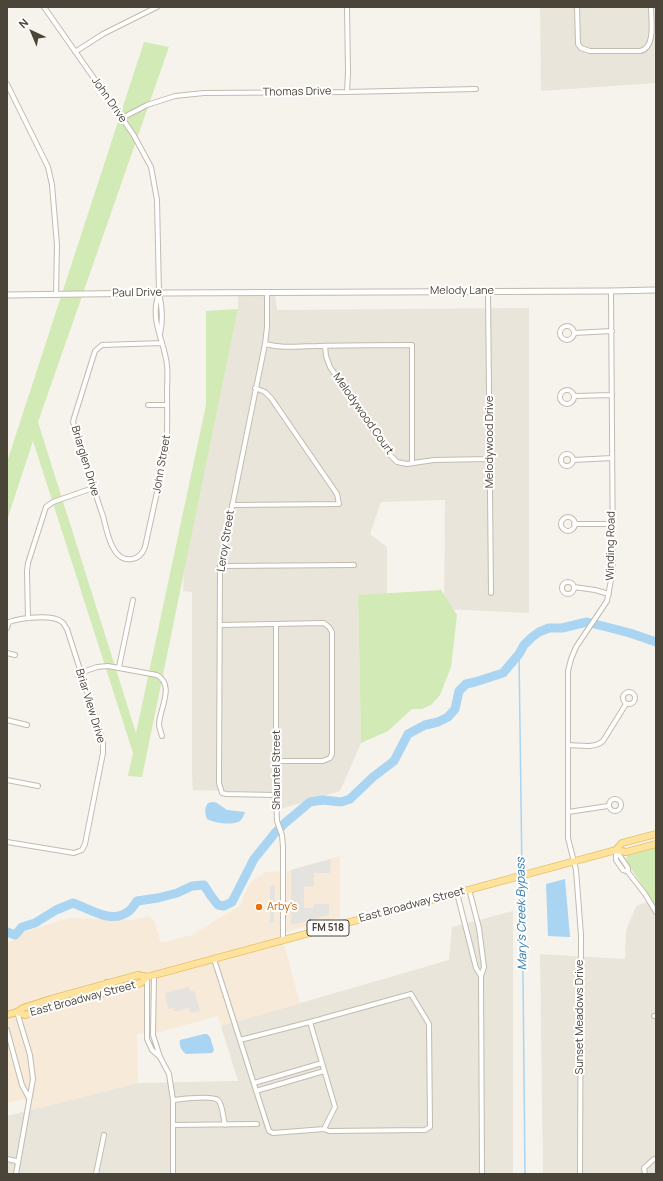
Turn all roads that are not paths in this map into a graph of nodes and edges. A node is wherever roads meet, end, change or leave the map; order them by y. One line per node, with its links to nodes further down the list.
1 (44, 7): 6 (street, John Drive)
2 (157, 7): 6 (street)
3 (347, 7): 9 (street)
4 (577, 7): 5 (street)
5 (651, 7)
6 (75, 52): 10 (street, John Drive)
7 (8, 87): 18 (street)
8 (476, 89): 9 (street, Thomas Drive)
9 (347, 92): 10 (street, Thomas Drive)
10 (122, 118): 11 (street, John Drive)
11 (157, 200): 15 (street, John Street)
12 (656, 290): 14 (street, Melody Lane)
13 (488, 291): 14 (street, Melody Lane); 16 (street, Melody Lane); 30 (street, Melodywood Drive)
14 (611, 291): 19 (street, Winding Road)
15 (159, 292): 16 (street, Paul Drive); 18 (street, Paul Drive); 21 (street, John Street)
16 (267, 292): 22 (street, Leroy Street)
17 (7, 295): 18 (street, Paul Drive)
18 (56, 295)
19 (612, 331): 20 (street); 25 (street, Winding Road)
20 (574, 333)
21 (162, 343): 28 (street, John Street); 33 (street, Briarglen Drive)
22 (265, 344): 23 (street); 24 (street, Leroy Street)
23 (325, 346): 32 (street, Melodywood Court); 32 (street)
24 (255, 388): 34 (street, Leroy Street); 34 (street)
25 (612, 395): 26 (street); 29 (street, Winding Road)
26 (574, 396)
27 (148, 405): 28 (street)
28 (167, 405): 37 (street, John Street)
29 (612, 458): 31 (street); 36 (street, Winding Road)
30 (490, 459): 32 (street, Melodywood Court); 41 (street, Melodywood Drive)
31 (573, 460)
32 (412, 463)
33 (93, 488): 37 (street, Briarglen Drive); 44 (street)
34 (232, 505): 39 (street, Leroy Street)
35 (574, 524): 36 (street)
36 (612, 524): 42 (street, Winding Road)
37 (129, 560)
38 (354, 565): 39 (street)
39 (220, 566): 46 (street, Leroy Street)
40 (574, 587): 42 (street)
41 (491, 593)
42 (609, 594): 56 (street, Winding Road)
43 (133, 600): 50 (street)
44 (28, 618): 47 (street, Briar View Drive); 51 (street, Briar View Drive)
45 (276, 624): 46 (street); 57 (street, Shauntel Street); 57 (street)
46 (221, 625): 60 (street, Leroy Street)
47 (7, 628)
48 (7, 653): 49 (street)
49 (15, 655)
50 (119, 667): 51 (street); 55 (street)
51 (80, 673): 64 (street, Briar View Drive)
52 (626, 704): 56 (street)
53 (7, 720): 54 (street)
54 (27, 725)
55 (162, 736)
56 (568, 745): 62 (street, Winding Road)
57 (276, 761): 60 (street, Shauntel Street)
58 (7, 780): 59 (street)
59 (38, 786)
60 (276, 795): 71 (street, Shauntel Street)
61 (608, 806): 62 (street)
62 (568, 812): 67 (street, Winding Road)
63 (656, 834): 66 (main road, FM 518)
64 (7, 842)
65 (656, 844): 66 (main road, FM 518)
66 (616, 850): 67 (main road, FM 518); 70 (street)
67 (574, 861): 68 (main road, East Broadway Street / FM 518); 102 (street, Sunset Meadows Drive)
68 (469, 889): 69 (main road, East Broadway Street / FM 518); 74 (street)
69 (457, 893): 71 (main road, East Broadway Street / FM 518); 74 (street)
70 (656, 912)
71 (283, 940): 72 (main road, East Broadway Street / FM 518)
72 (214, 959): 73 (main road, East Broadway Street / FM 518); 82 (street)
73 (154, 975): 75 (main road, East Broadway Street / FM 518); 83 (street)
74 (481, 976): 101 (street)
75 (147, 977): 76 (main road, East Broadway Street / FM 518); 77 (main road, East Broadway Street / FM 518); 83 (street)
76 (107, 983): 77 (main road); 78 (main road, East Broadway Street / FM 518)
77 (64, 1004): 78 (main road, East Broadway Street / FM 518)
78 (17, 1012): 79 (main road, East Broadway Street / FM 518); 88 (street)
79 (7, 1015)
80 (310, 1022): 82 (street); 84 (street); 93 (street)
81 (7, 1030): 88 (street)
82 (240, 1040): 86 (street)
83 (160, 1057): 89 (street)
84 (322, 1063): 85 (street); 86 (street)
85 (324, 1071): 87 (street); 93 (street)
86 (254, 1084): 87 (street)
87 (256, 1091): 93 (street)
88 (29, 1099): 97 (street)
89 (173, 1100): 91 (street); 92 (street)
90 (257, 1124): 92 (street)
91 (173, 1125): 92 (street); 100 (street)
92 (225, 1125)
93 (324, 1129)
94 (104, 1135): 99 (street)
95 (7, 1159): 97 (street)
96 (656, 1159): 103 (street)
97 (18, 1163): 98 (street)
98 (16, 1174)
99 (96, 1174)
100 (173, 1174)
101 (482, 1174)
102 (580, 1174)
103 (645, 1174)

